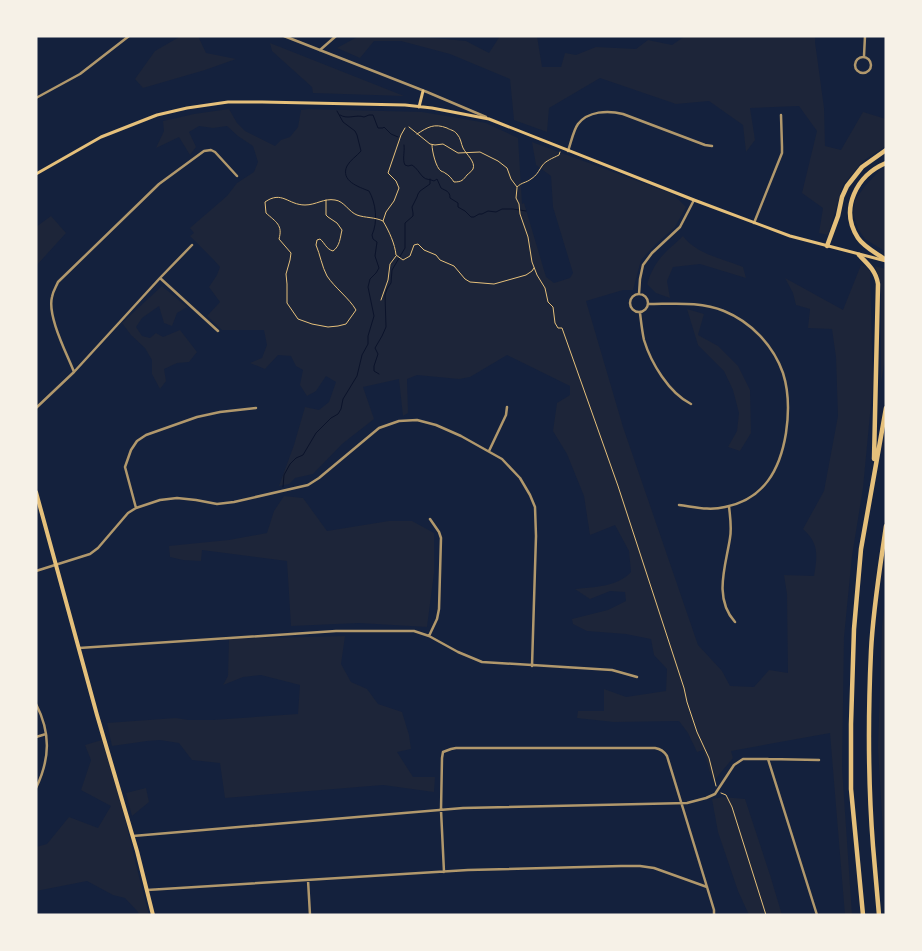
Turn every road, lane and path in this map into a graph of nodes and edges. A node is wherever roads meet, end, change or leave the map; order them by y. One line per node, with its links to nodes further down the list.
1 (129, 36): 8 (street)
2 (284, 36): 5 (street)
3 (336, 36): 5 (street)
4 (865, 36): 6 (street)
5 (320, 51): 7 (street)
6 (864, 56): 6 (street)
7 (423, 91): 9 (main road); 11 (street)
8 (36, 98)
9 (419, 107): 11 (main road); 22 (main road)
10 (781, 115): 28 (street)
11 (489, 119): 17 (main road)
12 (408, 126): 14 (path)
13 (405, 128): 27 (path)
14 (417, 134): 15 (path); 20 (path)
15 (432, 145): 20 (path); 20 (path)
16 (712, 146): 19 (street)
17 (562, 148): 19 (main road); 24 (path)
18 (886, 150): 30 (highway)
19 (568, 151): 26 (main road)
20 (466, 153): 24 (path)
21 (886, 163): 33 (highway)
22 (36, 174)
23 (237, 176): 41 (street)
24 (517, 188): 34 (path)
25 (326, 200): 25 (path); 27 (path)
26 (694, 200): 28 (main road); 36 (street)
27 (383, 221): 32 (path)
28 (754, 223): 30 (main road)
29 (192, 245): 35 (street)
30 (827, 246): 31 (main road)
31 (858, 255): 33 (main road); 48 (highway)
32 (398, 256): 34 (path); 37 (path)
33 (886, 260)
34 (535, 267): 68 (path)
35 (160, 278): 40 (street); 41 (street)
36 (639, 294): 38 (street); 39 (street)
37 (381, 300)
38 (648, 304): 39 (street); 51 (street)
39 (640, 313): 42 (street)
40 (218, 331)
41 (74, 372): 44 (street)
42 (691, 404)
43 (507, 407): 47 (street)
44 (36, 408)
45 (256, 408): 52 (street)
46 (886, 408): 48 (highway)
47 (489, 452): 52 (street); 60 (street)
48 (874, 474): 81 (highway)
49 (36, 492): 55 (main road)
50 (679, 505): 51 (street)
51 (728, 506): 57 (street)
52 (136, 508): 55 (street)
53 (430, 520): 58 (street)
54 (886, 526): 82 (highway)
55 (56, 565): 56 (street); 59 (main road)
56 (36, 571)
57 (735, 622)
58 (429, 636): 59 (street); 60 (street)
59 (79, 648): 71 (main road)
60 (532, 666): 61 (street)
61 (637, 678)
62 (36, 704): 63 (street)
63 (46, 734): 64 (street); 67 (street)
64 (36, 737)
65 (768, 759): 66 (street); 68 (street); 80 (street)
66 (819, 760)
67 (36, 788)
68 (718, 790): 69 (street); 79 (path)
69 (682, 803): 70 (street); 70 (street); 74 (street)
70 (441, 810): 71 (street); 72 (street)
71 (132, 836): 75 (main road)
72 (444, 872): 73 (street); 74 (street)
73 (308, 880): 75 (street); 77 (street)
74 (707, 887): 78 (street)
75 (146, 890): 76 (main road)
76 (153, 915)
77 (310, 915)
78 (714, 915)
79 (766, 915)
80 (817, 915)
81 (863, 915)
82 (880, 915)

